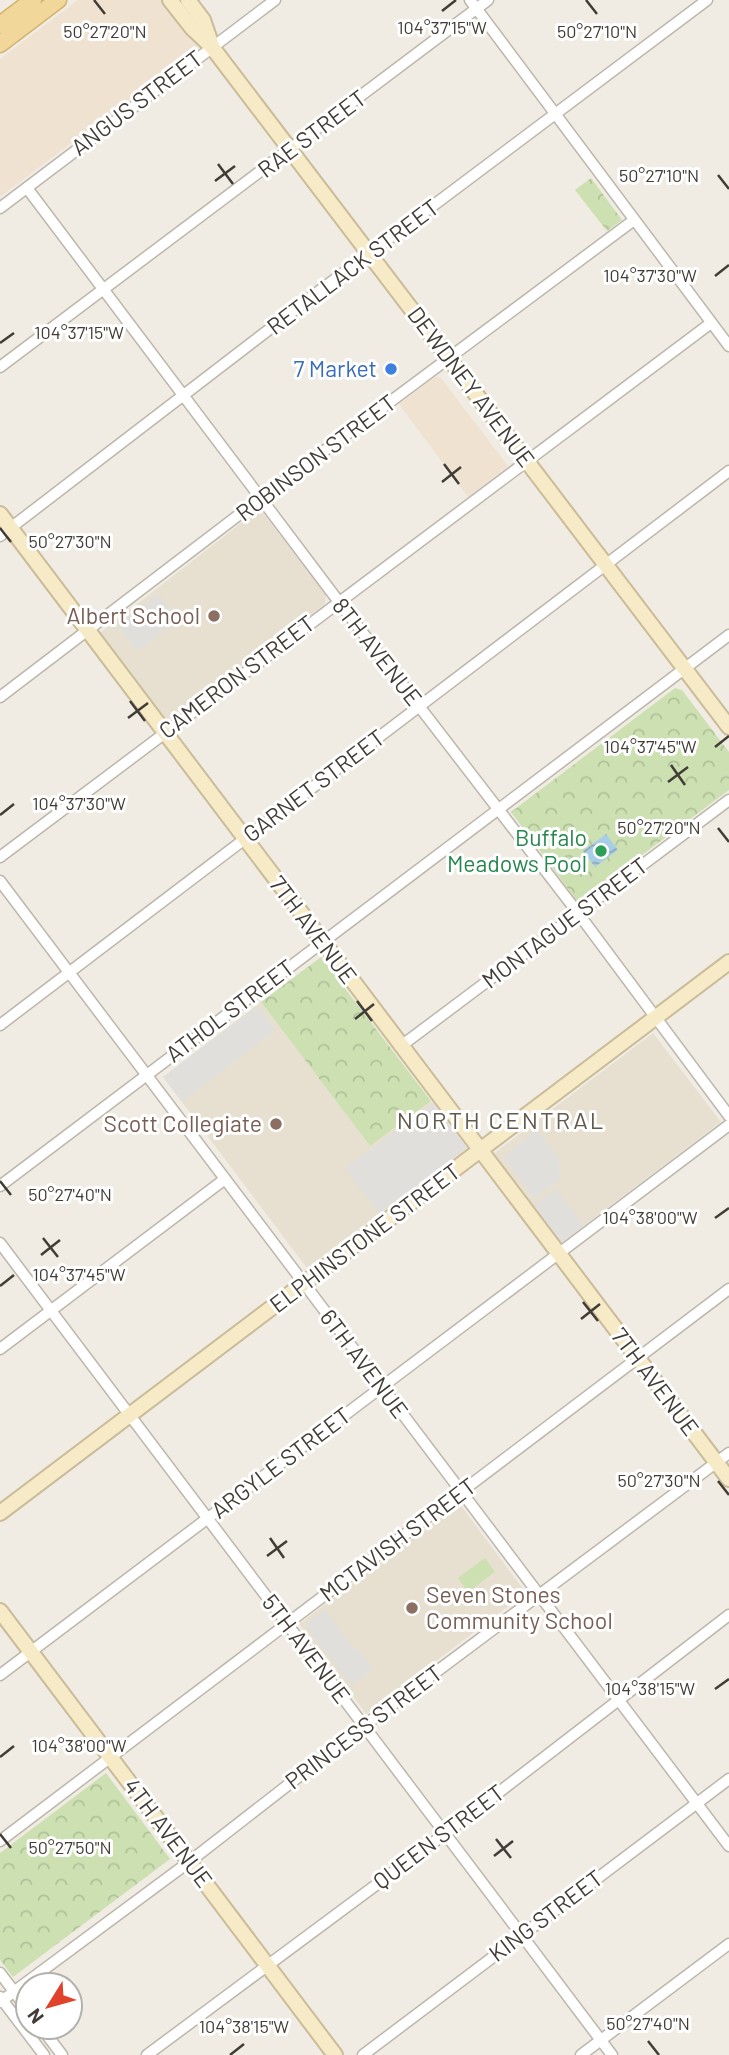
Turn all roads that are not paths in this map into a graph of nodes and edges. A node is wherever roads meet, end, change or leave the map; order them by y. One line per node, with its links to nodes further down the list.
1 (33, 0): 9 (main road)
2 (58, 0): 10 (main road)
3 (170, 0): 11 (street, DEWDNEY AVENUE)
4 (188, 0): 11 (street, DEWDNEY AVENUE)
5 (275, 0): 11 (street, ANGUS STREET)
6 (488, 0): 8 (street, RAE STREET)
7 (707, 0): 12 (street, RETALLACK STREET)
8 (474, 4): 12 (street); 13 (street, RAE STREET)
9 (0, 24)
10 (0, 44)
11 (212, 47): 13 (street, DEWDNEY AVENUE); 14 (street, ANGUS STREET)
12 (556, 115): 16 (street); 17 (street, RETALLACK STREET)
13 (291, 150): 17 (street, DEWDNEY AVENUE); 18 (street, RAE STREET)
14 (27, 188): 15 (street, ANGUS STREET); 18 (street, 8TH AVENUE)
15 (0, 208)
16 (634, 220): 19 (street); 21 (street, ROBINSON STREET)
17 (369, 253): 21 (street, DEWDNEY AVENUE); 23 (street, RETALLACK STREET)
18 (104, 290): 22 (street, RAE STREET); 23 (street, 8TH AVENUE)
19 (711, 323): 20 (street); 24 (street, CAMERON STREET)
20 (729, 346)
21 (449, 359): 24 (street, DEWDNEY AVENUE); 26 (street, ROBINSON STREET)
22 (0, 367)
23 (183, 396): 26 (street, 8TH AVENUE); 28 (street, RETALLACK STREET)
24 (527, 461): 29 (street, DEWDNEY AVENUE); 30 (street, CAMERON STREET)
25 (729, 471): 29 (street, GARNET STREET)
26 (261, 498): 30 (street, 8TH AVENUE); 31 (street, ROBINSON STREET)
27 (0, 514): 28 (street, 7TH AVENUE)
28 (5, 532): 31 (street, 7TH AVENUE)
29 (606, 564): 33 (street, DEWDNEY AVENUE); 35 (street, GARNET STREET)
30 (338, 602): 35 (street, 8TH AVENUE); 37 (street, CAMERON STREET)
31 (89, 631): 34 (street, ROBINSON STREET); 37 (street, 7TH AVENUE)
32 (729, 635): 33 (street, ATHOL STREET)
33 (685, 669): 36 (street, DEWDNEY AVENUE); 39 (street, ATHOL STREET)
34 (0, 697)
35 (419, 706): 39 (street, 8TH AVENUE); 40 (street, GARNET STREET)
36 (729, 727)
37 (164, 732): 40 (street, 7TH AVENUE); 41 (street, CAMERON STREET)
38 (729, 800): 43 (street, MONTAGUE STREET)
39 (498, 810): 43 (street, 8TH AVENUE); 44 (street, ATHOL STREET)
40 (244, 839): 44 (street, 7TH AVENUE); 46 (street, GARNET STREET)
41 (0, 857)
42 (0, 881): 46 (street, 6TH AVENUE)
43 (578, 913): 47 (street, 8TH AVENUE); 49 (street, MONTAGUE STREET)
44 (322, 942): 49 (street, 7TH AVENUE); 50 (street, ATHOL STREET)
45 (729, 962): 47 (street, ELPHINSTONE STREET)
46 (69, 973): 48 (street, GARNET STREET); 50 (street, 6TH AVENUE)
47 (656, 1017): 51 (street, 8TH AVENUE); 53 (street, ELPHINSTONE STREET)
48 (0, 1025)
49 (401, 1046): 53 (street, 7TH AVENUE)
50 (146, 1075): 54 (street, 6TH AVENUE); 55 (street, ATHOL STREET)
51 (729, 1116)
52 (729, 1125): 57 (street, ARGYLE STREET)
53 (481, 1151): 57 (street, 7TH AVENUE); 58 (street, ELPHINSTONE STREET)
54 (225, 1179): 58 (street, 6TH AVENUE); 60 (street)
55 (0, 1186)
56 (0, 1243): 60 (street, 5TH AVENUE)
57 (558, 1254): 62 (street, 7TH AVENUE); 63 (street, ARGYLE STREET)
58 (304, 1283): 63 (street, 6TH AVENUE); 64 (street, ELPHINSTONE STREET)
59 (729, 1289): 62 (street, MCTAVISH STREET)
60 (51, 1310): 61 (street); 64 (street, 5TH AVENUE)
61 (0, 1349)
62 (638, 1359): 66 (street, 7TH AVENUE); 68 (street, MCTAVISH STREET)
63 (382, 1387): 68 (street, 6TH AVENUE); 70 (street, ARGYLE STREET)
64 (130, 1414): 69 (street, ELPHINSTONE STREET); 70 (street, 5TH AVENUE)
65 (729, 1453): 66 (street, PRINCESS STREET)
66 (717, 1462): 67 (street, 7TH AVENUE); 71 (street, PRINCESS STREET)
67 (729, 1479)
68 (461, 1492): 71 (street, 6TH AVENUE); 74 (street, MCTAVISH STREET)
69 (0, 1513)
70 (208, 1518): 74 (street, 5TH AVENUE); 75 (street, ARGYLE STREET)
71 (540, 1595): 77 (street, 6TH AVENUE); 78 (street, PRINCESS STREET)
72 (0, 1611): 75 (street, 4TH AVENUE)
73 (729, 1615): 77 (street, QUEEN STREET)
74 (287, 1624): 78 (street, 5TH AVENUE); 79 (street, MCTAVISH STREET)
75 (31, 1652): 76 (street, ARGYLE STREET); 79 (street, 4TH AVENUE)
76 (0, 1675)
77 (618, 1699): 81 (street, 6TH AVENUE); 82 (street, QUEEN STREET)
78 (365, 1725): 82 (street, 5TH AVENUE); 85 (street, PRINCESS STREET)
79 (110, 1758): 83 (street, MCTAVISH STREET); 85 (street, 4TH AVENUE)
80 (729, 1779): 81 (street, KING STREET)
81 (697, 1803): 84 (street, 6TH AVENUE); 86 (street, KING STREET)
82 (446, 1833): 86 (street, 5TH AVENUE); 88 (street, QUEEN STREET)
83 (0, 1841)
84 (729, 1846)
85 (189, 1862): 88 (street, 4TH AVENUE); 89 (street, PRINCESS STREET)
86 (521, 1934): 93 (street, 5TH AVENUE); 99 (street, KING STREET)
87 (729, 1944): 93 (street)
88 (267, 1964): 97 (street, QUEEN STREET); 98 (street, 4TH AVENUE)
89 (42, 1971)
90 (0, 1973): 91 (street)
91 (14, 1992): 92 (street, PRINCESS STREET)
92 (1, 2000): 95 (street)
93 (601, 2040): 100 (street); 101 (street, 5TH AVENUE)
94 (51, 2041): 96 (street)
95 (44, 2055)
96 (62, 2055)
97 (147, 2055)
98 (335, 2055)
99 (363, 2055)
100 (581, 2055)
101 (612, 2055)

